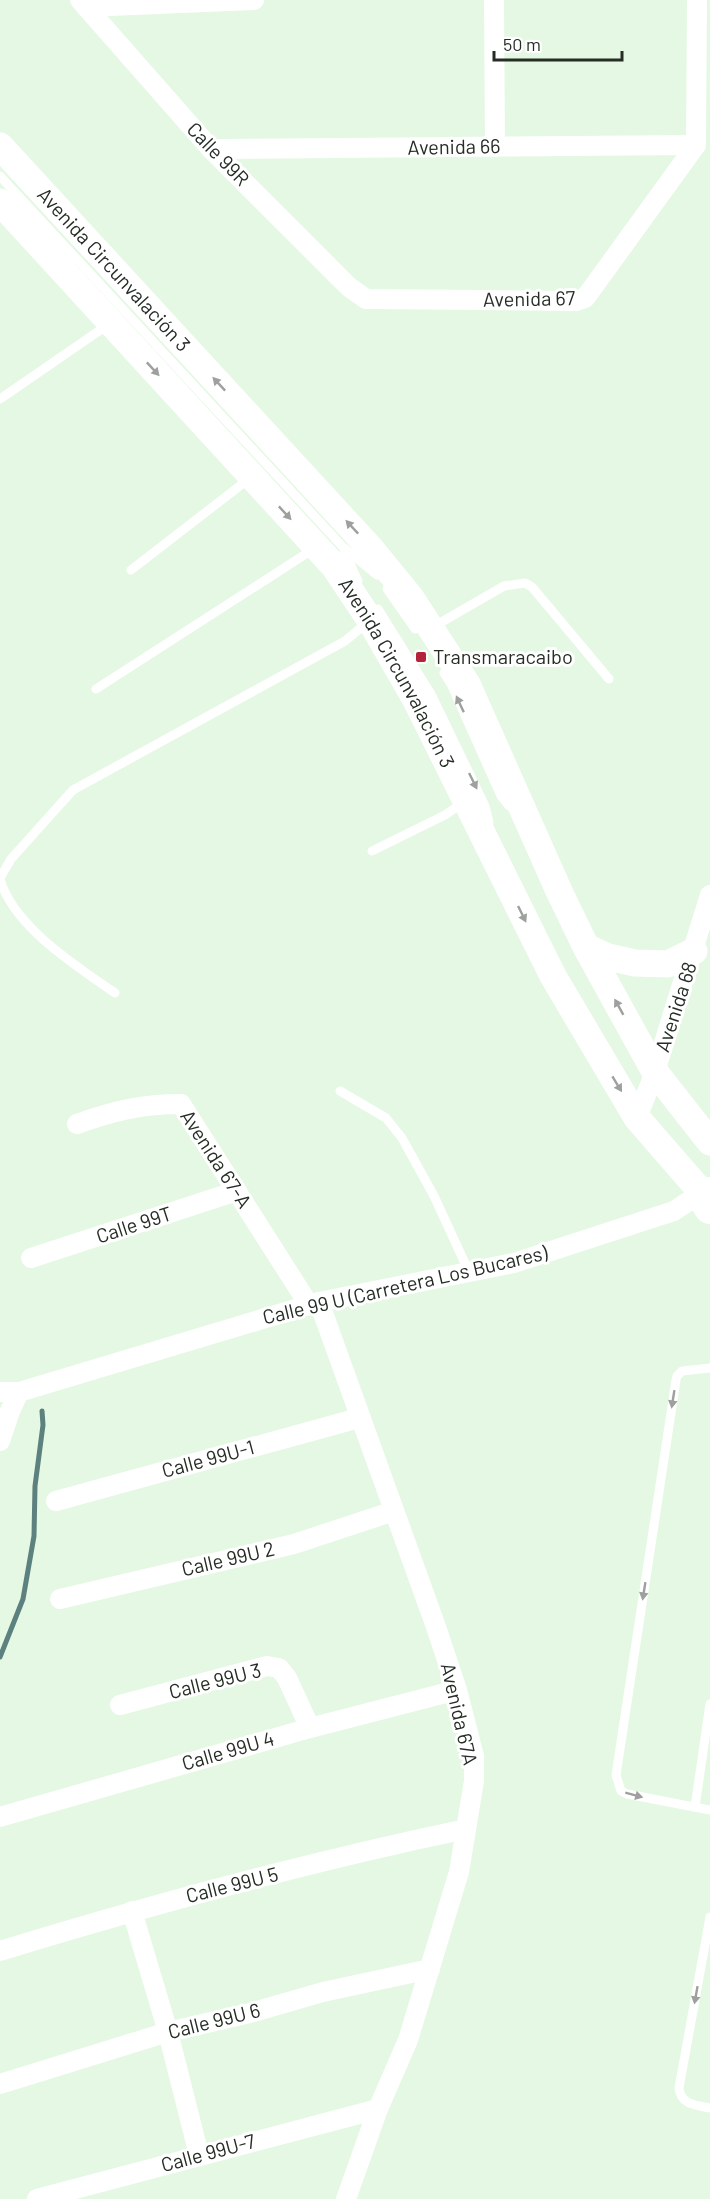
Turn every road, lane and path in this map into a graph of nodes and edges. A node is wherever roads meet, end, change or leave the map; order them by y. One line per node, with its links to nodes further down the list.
1 (254, 0): 3 (street)
2 (494, 0): 7 (street)
3 (83, 4): 8 (street, Calle 99R)
4 (701, 8): 5 (street)
5 (696, 145): 7 (street, Avenida 66); 11 (street, Avenida 67)
6 (0, 147): 18 (main road, Avenida Circunvalación 3, one-way to 6)
7 (495, 147): 8 (street, Avenida 66)
8 (211, 149): 11 (street, Calle 99R)
9 (0, 176): 15 (lane)
10 (0, 202): 12 (main road, Avenida Circunvalación 3)
11 (366, 299)
12 (111, 323): 13 (lane); 14 (main road, Avenida Circunvalación 3, one-way to 14)
13 (0, 399)
14 (252, 477): 15 (main road, Avenida Circunvalación 3, one-way to 15); 16 (lane)
15 (330, 547): 17 (main road, Avenida Circunvalación 3); 18 (lane); 21 (lane)
16 (131, 570)
17 (369, 605): 22 (main road, Avenida Circunvalación 3); 25 (lane, one-way to 25); 26 (lane)
18 (426, 632): 20 (lane); 23 (main road, Avenida Circunvalación 3)
19 (438, 665): 23 (lane, one-way to 19)
20 (609, 679)
21 (96, 689)
22 (466, 801): 24 (lane); 25 (main road, Avenida Circunvalación 3)
23 (539, 846): 28 (main road, Avenida Circunvalación 3)
24 (372, 851)
25 (502, 873): 33 (main road, Avenida Circunvalación 3, one-way to 33)
26 (0, 878): 30 (lane)
27 (710, 895): 29 (street, Avenida 68)
28 (586, 947): 29 (main road); 31 (main road, Avenida Circunvalación 3, one-way to 28)
29 (694, 951): 31 (street, Avenida 68)
30 (115, 993)
31 (655, 1072): 33 (street, Avenida 68); 35 (main road, Avenida Circunvalación 3)
32 (340, 1091): 39 (lane)
33 (637, 1118): 37 (main road, Avenida Circunvalación 3)
34 (76, 1124): 36 (street, Avenida 67-A)
35 (710, 1142)
36 (237, 1191): 38 (street, Calle 99T); 40 (street, Avenida 67-A)
37 (708, 1197): 39 (street, Calle 99 U (Carretera Los Bucares))
38 (31, 1258)
39 (469, 1272): 40 (street, Calle 99 U (Carretera Los Bucares))
40 (314, 1303): 42 (street, Calle 99 U (Carretera Los Bucares)); 44 (street, Avenida 67A)
41 (710, 1368): 53 (lane, one-way to 53)
42 (10, 1392): 43 (street); 45 (street)
43 (0, 1412)
44 (360, 1418): 46 (street, Calle 99U-1); 47 (street, Avenida 67A)
45 (0, 1441)
46 (56, 1501)
47 (394, 1511): 48 (street, Calle 99U 2); 49 (street, Avenida 67A)
48 (60, 1599)
49 (457, 1690): 52 (street, Calle 99U 4); 56 (street, Avenida 67A)
50 (710, 1704): 53 (lane)
51 (120, 1705): 52 (street, Calle 99U 3)
52 (309, 1728): 55 (street, Calle 99U 4)
53 (695, 1807): 54 (lane)
54 (710, 1810)
55 (0, 1817)
56 (466, 1829): 57 (street, Calle 99U 5); 60 (street, Avenida 67A)
57 (132, 1911): 59 (street, Calle 99U 5); 61 (street)
58 (710, 1917): 63 (lane, one-way to 63)
59 (0, 1951)
60 (430, 1969): 61 (street, Calle 99U 6); 64 (street, Avenida 67A)
61 (168, 2032): 62 (street, Calle 99U 6); 65 (street)
62 (0, 2084)
63 (710, 2108)
64 (378, 2109): 65 (street, Calle 99U-7); 67 (street, Avenida 67A)
65 (199, 2155): 66 (street, Calle 99U-7)
66 (38, 2199)
67 (346, 2199)

